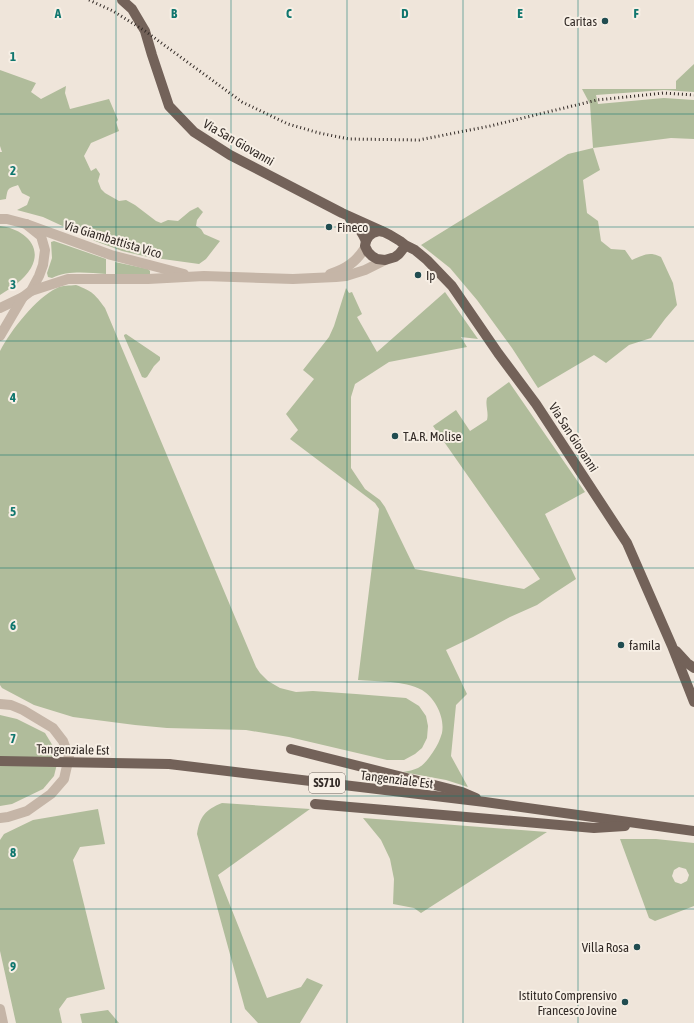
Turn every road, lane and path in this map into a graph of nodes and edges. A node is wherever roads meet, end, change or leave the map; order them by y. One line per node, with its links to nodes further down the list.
1 (122, 0): 2 (main road, Via San Giovanni)
2 (342, 213): 5 (main road, Via San Giovanni); 6 (main road, Via San Giovanni)
3 (0, 219): 4 (street, Via Giambattista Vico)
4 (26, 224): 11 (street, Via Giambattista Vico); 13 (street)
5 (384, 232): 6 (main road); 7 (main road)
6 (366, 244): 9 (main road); 12 (street, Via Giambattista Vico)
7 (404, 245): 8 (main road); 10 (main road, Via San Giovanni)
8 (399, 254): 9 (main road); 10 (main road)
9 (385, 260): 12 (street, Via Giambattista Vico)
10 (427, 260): 16 (main road, Via San Giovanni)
11 (194, 276): 12 (street, Via Giambattista Vico); 13 (street, Via Giambattista Vico)
12 (314, 278)
13 (27, 294): 14 (street, Via Giambattista Vico); 15 (street)
14 (0, 308)
15 (0, 336)
16 (672, 646): 17 (main road, Via San Giovanni); 19 (main road, Via San Giovanni)
17 (694, 668)
18 (0, 697): 21 (street)
19 (694, 702)
20 (0, 704): 21 (street)
21 (11, 705): 26 (street)
22 (291, 749): 24 (main road)
23 (0, 761): 24 (main road, Tangenziale Est / SS710, bridge)
24 (485, 802): 27 (main road, Tangenziale Est / SS710)
25 (314, 804): 27 (main road)
26 (4, 817): 28 (street)
27 (649, 825): 29 (main road, Tangenziale Est / SS710)
28 (0, 826)
29 (694, 831)
30 (0, 1009): 31 (street)
31 (3, 1023)

